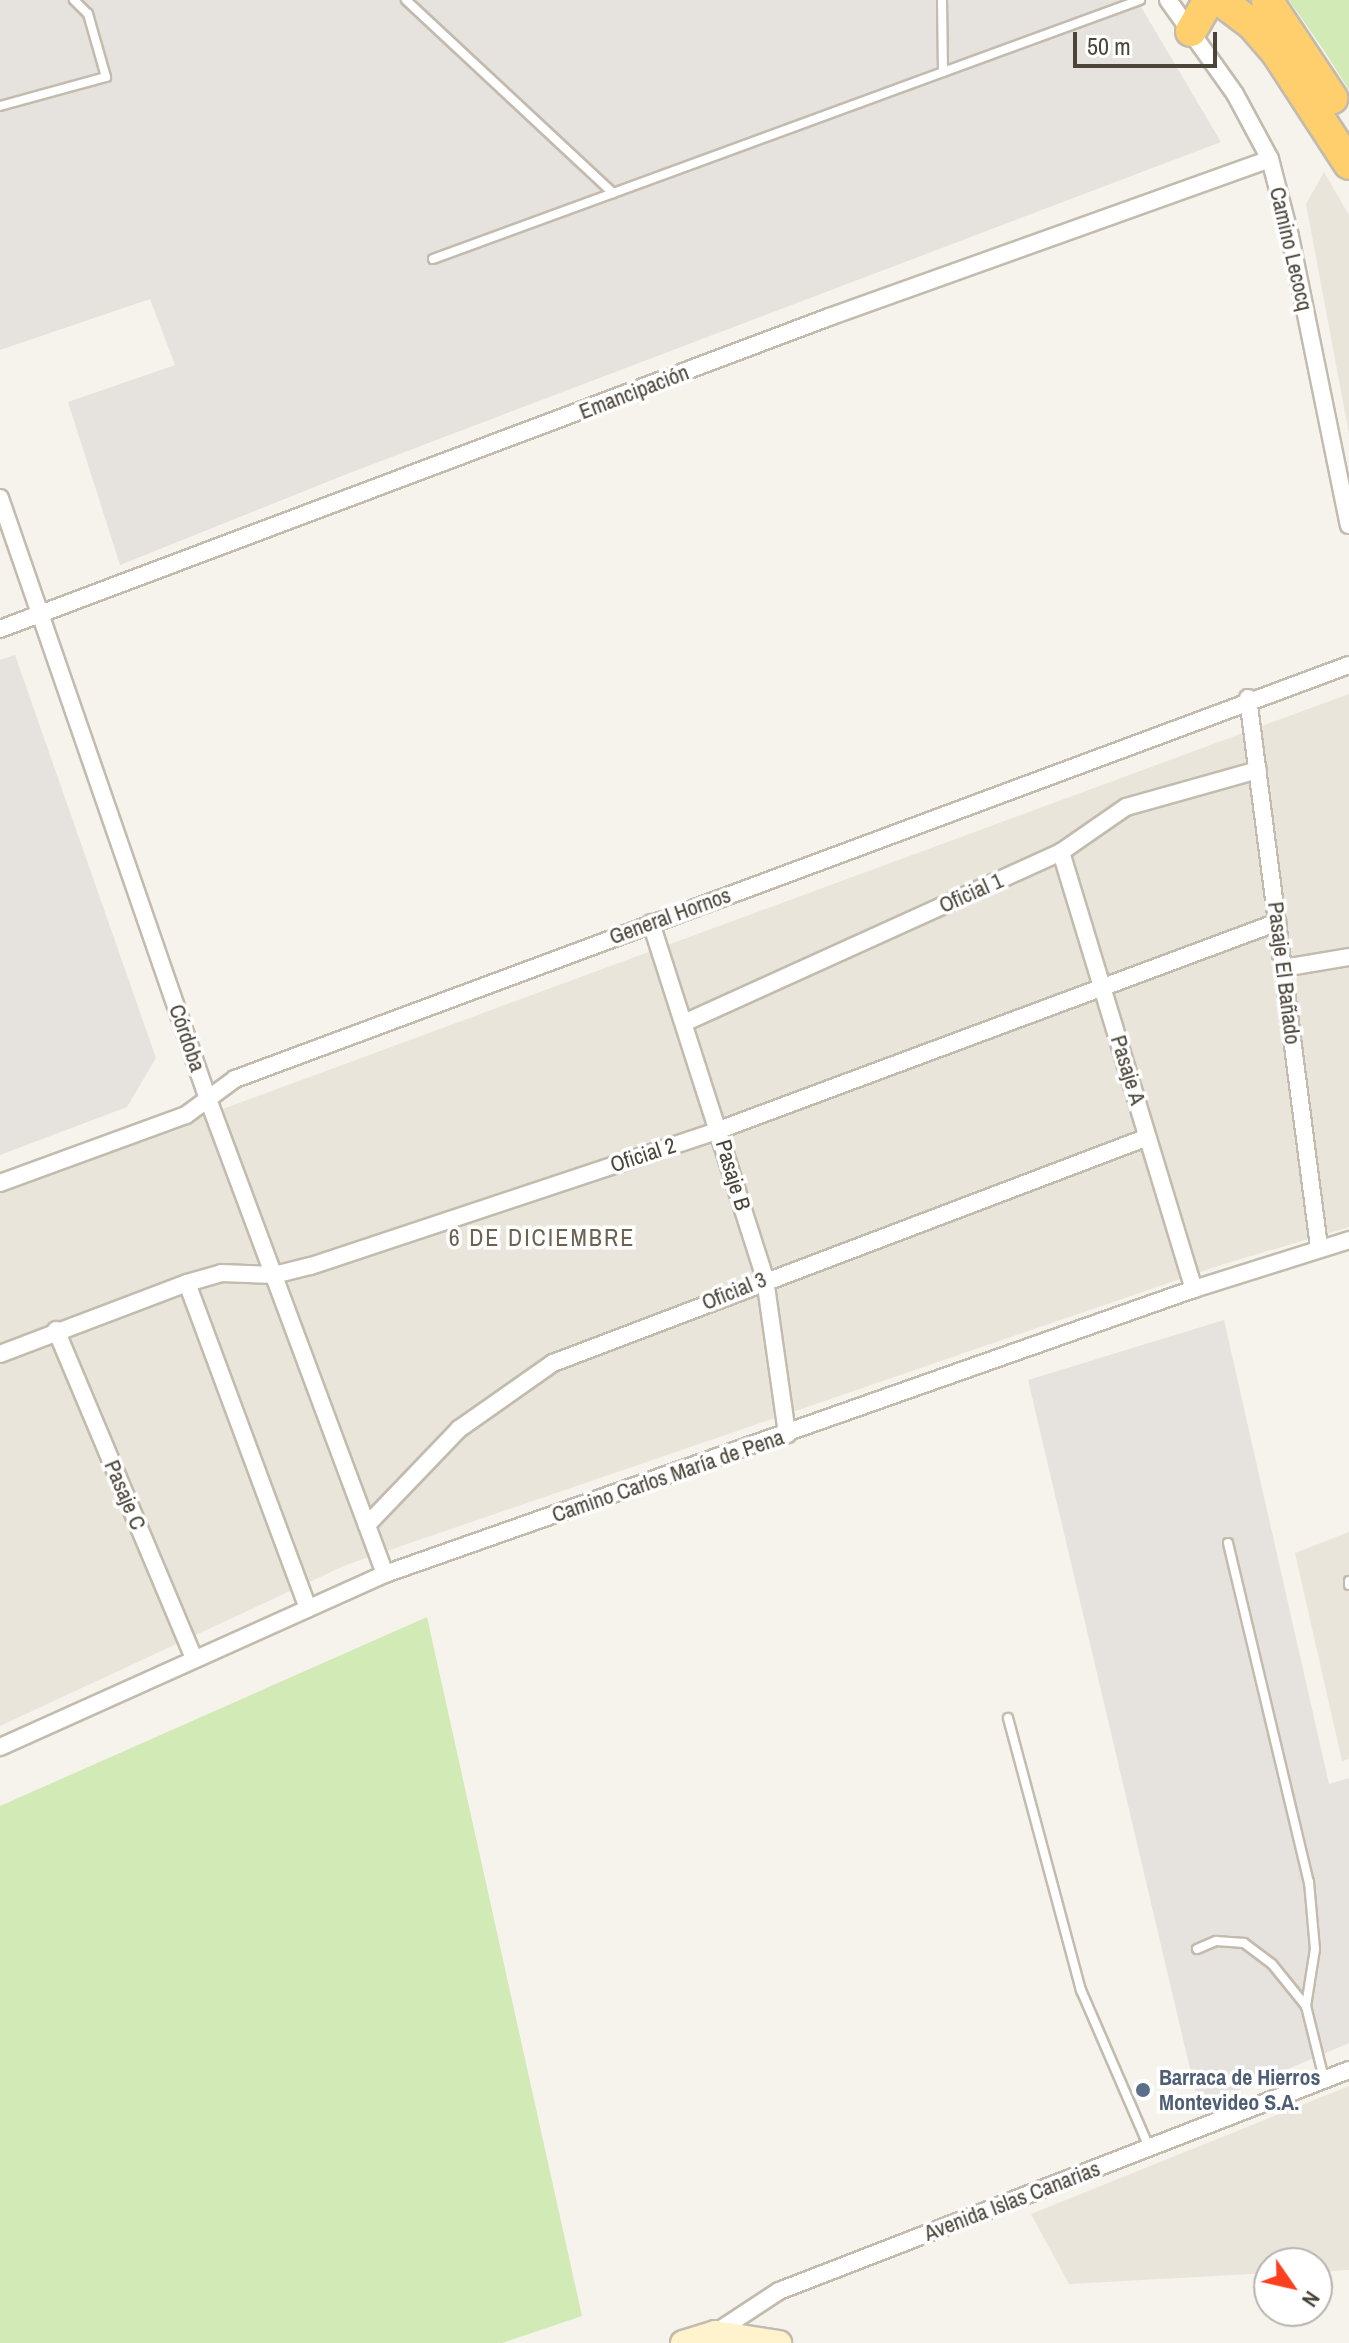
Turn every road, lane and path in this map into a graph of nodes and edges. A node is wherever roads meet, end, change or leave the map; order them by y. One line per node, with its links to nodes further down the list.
1 (74, 0): 11 (lane)
2 (406, 0): 15 (lane)
3 (942, 0): 10 (lane)
4 (1140, 0): 10 (lane)
5 (1168, 0): 9 (street, Camino Lecocq)
6 (1209, 0): 9 (highway)
7 (1220, 0): 14 (highway)
8 (1267, 0): 12 (highway)
9 (1191, 31): 13 (street, Camino Lecocq)
10 (943, 72): 15 (lane)
11 (0, 106)
12 (1349, 125)
13 (1270, 159): 18 (street, Camino Lecocq); 19 (street, Emancipación)
14 (1349, 164)
15 (613, 193): 16 (lane)
16 (433, 259)
17 (0, 498): 19 (street, Córdoba)
18 (1349, 525)
19 (39, 615): 20 (street, Emancipación); 31 (street, Córdoba)
20 (0, 629)
21 (1349, 665): 22 (street, General Hornos)
22 (1248, 698): 23 (street, Pasaje El Bañado); 26 (street, General Hornos)
23 (1258, 770): 24 (street, Oficial 1); 25 (street, Pasaje El Bañado)
24 (1061, 852): 29 (street, Pasaje A); 30 (street, Oficial 1)
25 (1278, 922): 28 (street, Pasaje El Bañado); 29 (street, Oficial 2)
26 (651, 923): 30 (street, Pasaje B); 31 (street, General Hornos)
27 (1349, 957): 28 (street)
28 (1283, 968): 36 (street, Pasaje El Bañado)
29 (1102, 985): 32 (street, Oficial 2); 33 (street, Pasaje A)
30 (684, 1023): 32 (street, Pasaje B)
31 (208, 1099): 34 (street, General Hornos); 37 (street, Córdoba)
32 (719, 1130): 37 (street, Oficial 2); 38 (street, Pasaje B)
33 (1148, 1137): 38 (street, Oficial 3); 40 (street, Pasaje A)
34 (0, 1183)
35 (1349, 1240): 36 (street, Camino Carlos María de Pena)
36 (1319, 1247): 40 (street, Camino Carlos María de Pena)
37 (274, 1275): 39 (street, Oficial 2); 44 (street, Córdoba)
38 (765, 1279): 43 (street, Pasaje B); 44 (street, Oficial 3)
39 (187, 1283): 41 (street, Oficial 2); 47 (street)
40 (1194, 1289): 43 (street, Camino Carlos María de Pena)
41 (56, 1330): 42 (street, Oficial 2); 48 (street, Pasaje C)
42 (0, 1354)
43 (787, 1434): 46 (street, Camino Carlos María de Pena)
44 (367, 1525): 46 (street, Córdoba)
45 (1228, 1543): 52 (lane)
46 (385, 1574): 47 (street, Camino Carlos María de Pena)
47 (308, 1608): 48 (street, Camino Carlos María de Pena)
48 (194, 1659): 50 (street, Camino Carlos María de Pena)
49 (1008, 1718): 55 (lane)
50 (0, 1747)
51 (1197, 1949): 52 (lane)
52 (1306, 2006): 54 (lane)
53 (1349, 2070): 54 (street, Avenida Islas Canarias)
54 (1324, 2079): 55 (street, Avenida Islas Canarias)
55 (1149, 2148): 56 (street, Avenida Islas Canarias)
56 (715, 2333): 57 (street, Avenida Islas Canarias); 58 (street)
57 (683, 2343)
58 (779, 2343)

